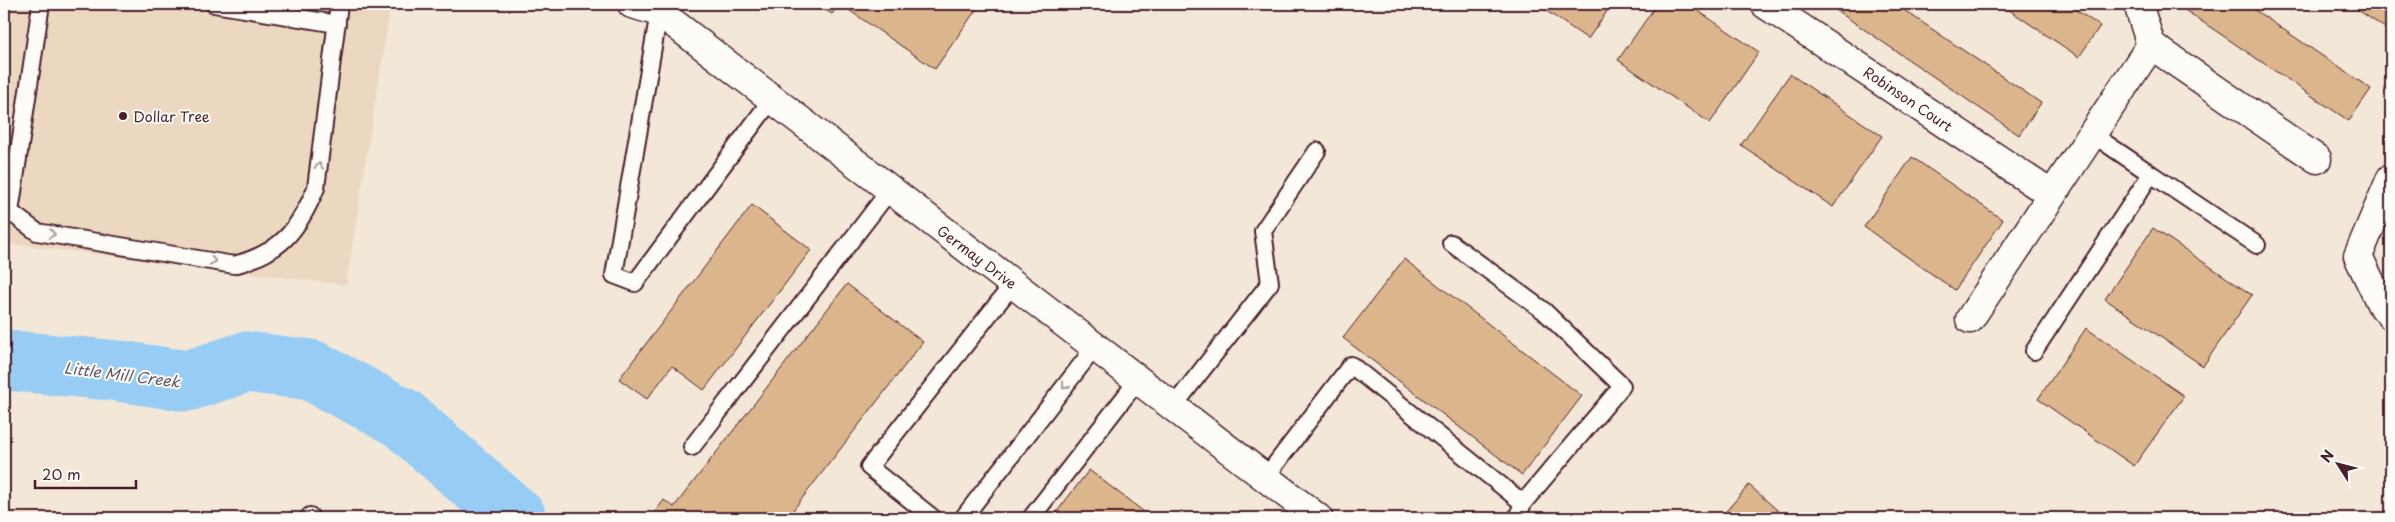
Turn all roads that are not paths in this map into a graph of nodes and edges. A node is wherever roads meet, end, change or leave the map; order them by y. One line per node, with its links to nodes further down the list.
1 (41, 4): 18 (lane)
2 (214, 4): 8 (lane)
3 (339, 4): 8 (lane)
4 (632, 4): 7 (street, Germay Drive)
5 (1765, 4): 17 (street, Robinson Court)
6 (2138, 4): 9 (street)
7 (659, 12): 10 (street, Germay Drive); 10 (lane)
8 (337, 24): 18 (lane, one-way to 8)
9 (2151, 45): 11 (street); 13 (street)
10 (772, 99): 16 (street, Germay Drive)
11 (2092, 134): 14 (lane); 17 (street)
12 (1316, 151): 27 (lane)
13 (2317, 159)
14 (2151, 174): 20 (lane); 25 (lane)
15 (2391, 178): 22 (street)
16 (890, 190): 21 (street, Germay Drive); 28 (lane)
17 (2052, 194): 23 (street)
18 (7, 212)
19 (1451, 243): 30 (lane)
20 (2257, 245)
21 (1013, 284): 24 (street, Germay Drive); 31 (lane)
22 (2391, 315)
23 (1970, 319)
24 (1095, 348): 26 (street, Germay Drive); 32 (lane, one-way to 32)
25 (2034, 351)
26 (1138, 380): 27 (street, Germay Drive); 33 (lane)
27 (1173, 407): 29 (street, Germay Drive)
28 (692, 447)
29 (1265, 478): 30 (lane); 34 (street, Germay Drive)
30 (1523, 503): 35 (lane)
31 (934, 518)
32 (963, 518)
33 (1031, 518)
34 (1318, 518)
35 (1517, 518)

